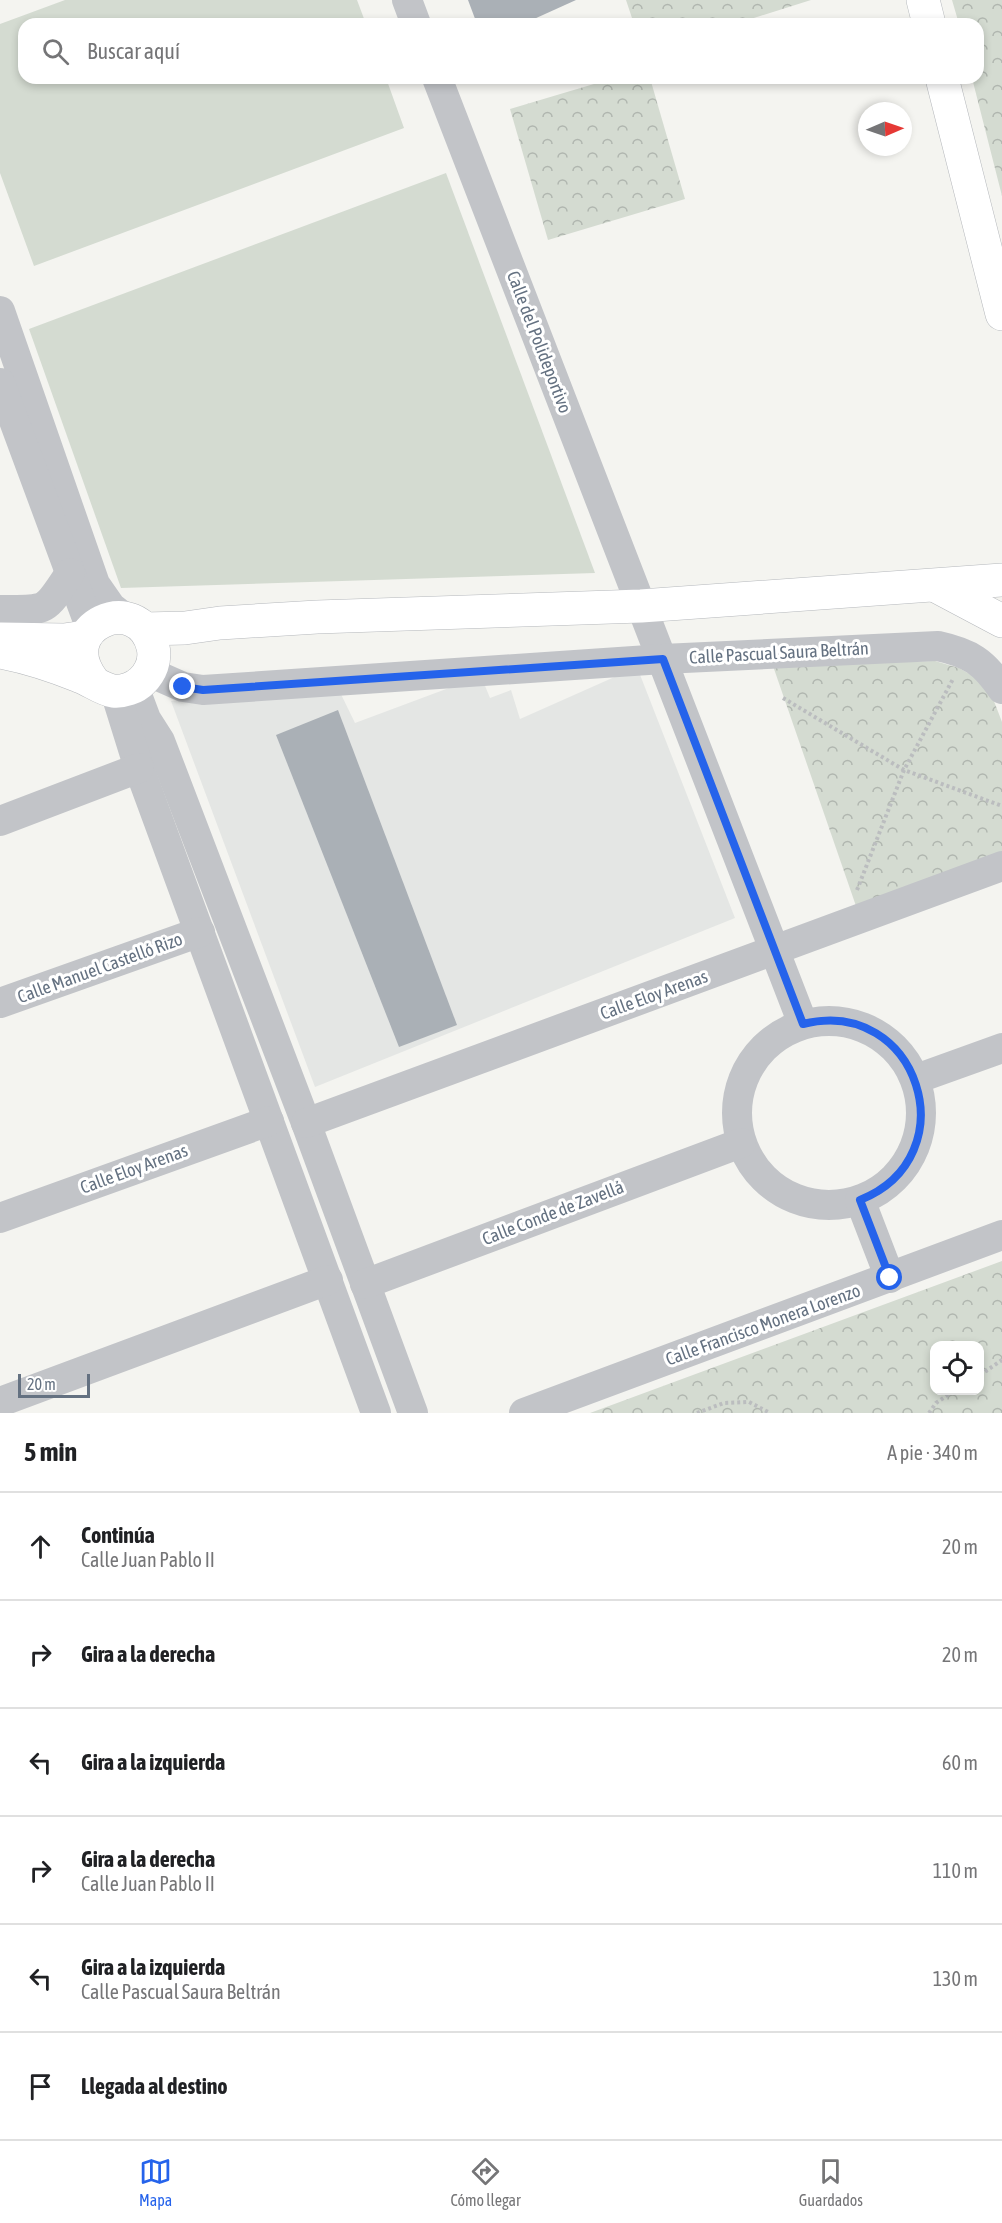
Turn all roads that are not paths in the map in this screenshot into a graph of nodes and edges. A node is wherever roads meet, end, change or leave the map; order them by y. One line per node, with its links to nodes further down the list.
1 (407, 0): 3 (street)
2 (923, 0): 4 (main road)
3 (414, 18)
4 (928, 18)
5 (439, 84): 13 (street, Calle del Polideportivo)
6 (944, 84): 8 (main road)
7 (0, 311): 18 (street)
8 (1002, 314)
9 (0, 383): 10 (street)
10 (70, 573): 15 (street); 16 (street)
11 (1002, 580): 12 (main road)
12 (936, 586): 13 (main road); 14 (main road)
13 (641, 606): 17 (street, Calle del Polideportivo); 18 (main road)
14 (1002, 621)
15 (88, 633): 16 (main road); 18 (main road); 18 (main road)
16 (0, 635): 18 (main road)
17 (663, 659): 18 (street, Calle Pascual Saura Beltrán); 19 (street, Calle Pascual Saura Beltrán); 24 (street, Calle del Polideportivo)
18 (131, 661): 20 (street); 30 (street)
19 (1002, 689)
20 (139, 768): 21 (street); 23 (street)
21 (0, 821)
22 (1002, 866): 24 (street, Calle Eloy Arenas)
23 (200, 932): 25 (street, Calle Manuel Castelló Rizo); 29 (street)
24 (774, 950): 26 (street, Calle del Polideportivo); 30 (street, Calle Eloy Arenas)
25 (0, 1003)
26 (803, 1024): 28 (street); 31 (street)
27 (1002, 1048): 28 (street)
28 (915, 1079): 32 (street)
29 (269, 1121): 33 (street, Calle Eloy Arenas); 36 (street)
30 (306, 1123): 37 (street)
31 (741, 1143): 32 (street); 37 (street, Calle Conde de Zavellá)
32 (860, 1200): 35 (street)
33 (0, 1218)
34 (1002, 1235): 35 (street, Calle Francisco Monera Lorenzo)
35 (890, 1278): 41 (street, Calle Francisco Monera Lorenzo)
36 (328, 1280): 38 (street); 39 (street)
37 (365, 1284): 40 (street)
38 (0, 1402)
39 (376, 1413)
40 (413, 1413)
41 (524, 1413)

